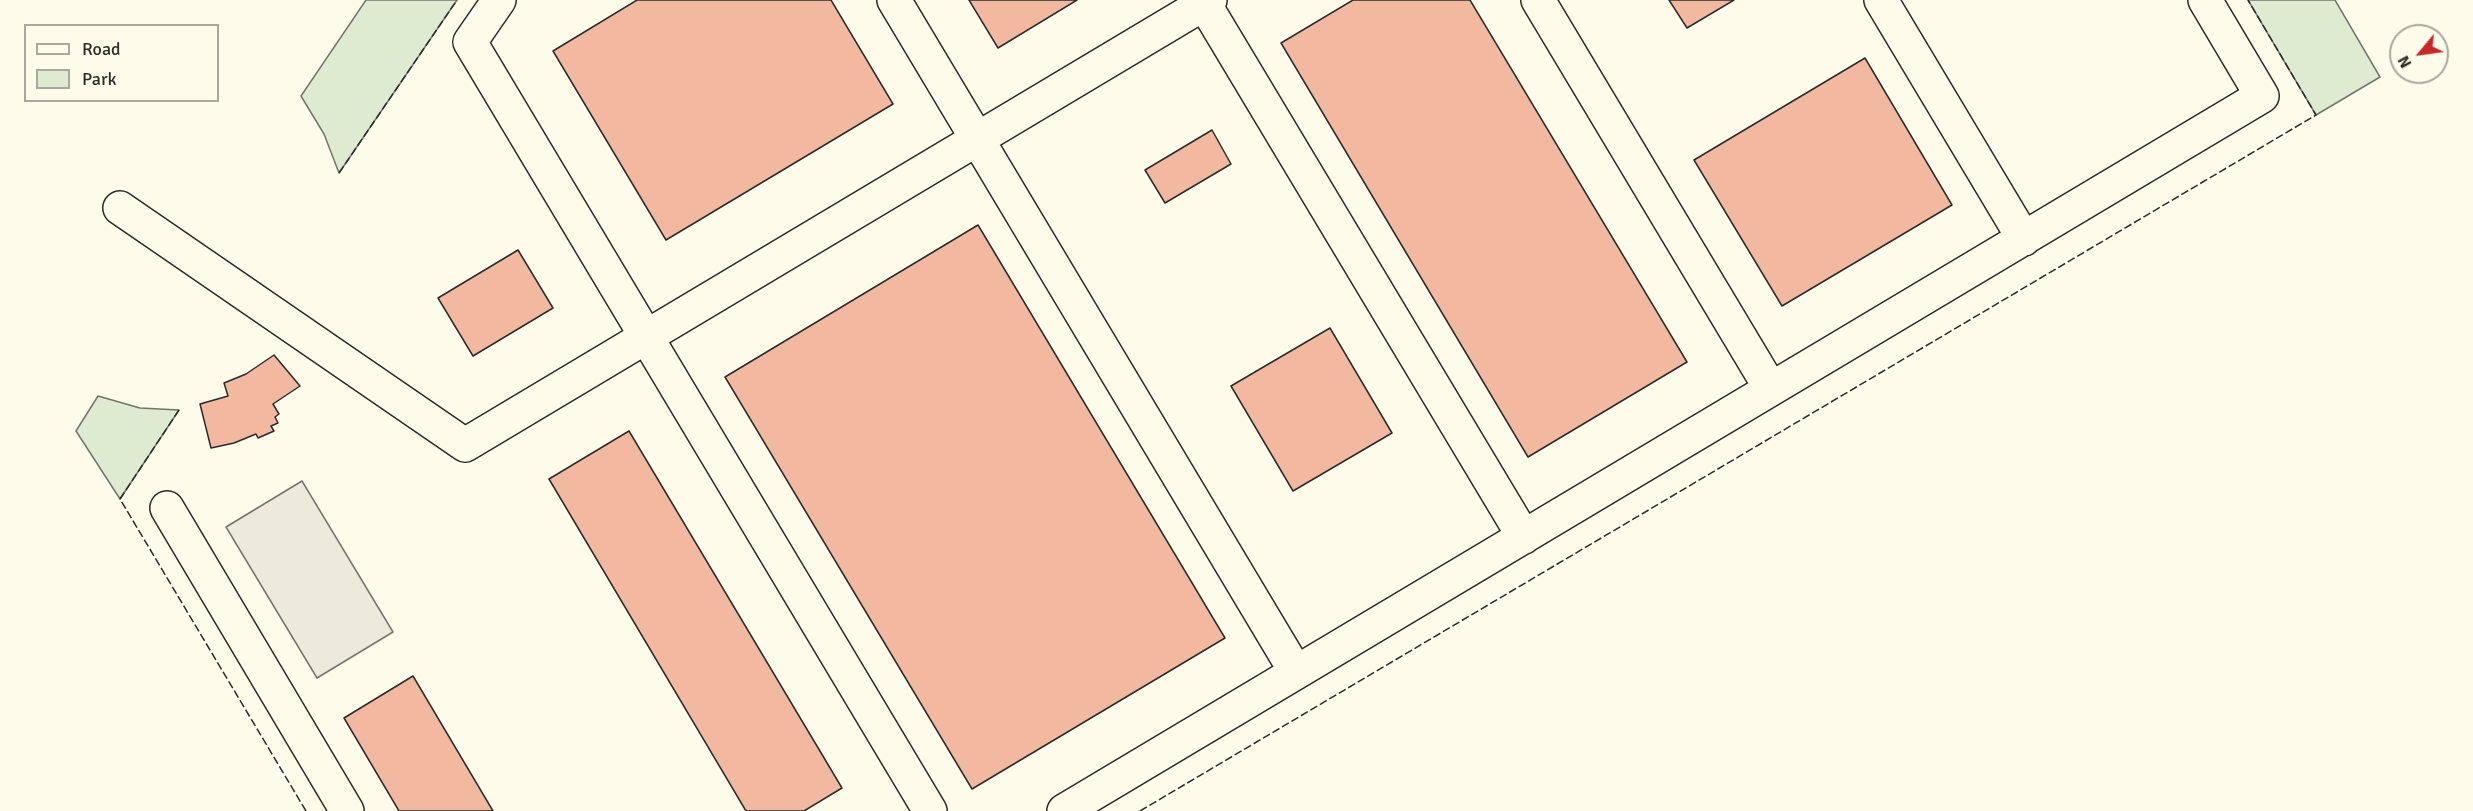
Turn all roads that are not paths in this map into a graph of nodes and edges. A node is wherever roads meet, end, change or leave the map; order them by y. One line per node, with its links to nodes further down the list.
1 (499, 0): 10 (lane)
2 (894, 0): 7 (lane)
3 (1538, 0): 11 (lane)
4 (1881, 0): 9 (lane)
5 (2205, 0): 9 (lane)
6 (1205, 1): 7 (lane); 13 (lane)
7 (977, 139): 10 (lane); 14 (lane)
8 (120, 208): 10 (lane)
9 (2024, 238): 11 (lane)
10 (646, 337): 16 (lane)
11 (1771, 390): 13 (lane)
12 (167, 508): 15 (lane)
13 (1524, 537): 14 (lane)
14 (1296, 672): 17 (lane)
15 (348, 811)
16 (930, 811)
17 (1064, 811)

